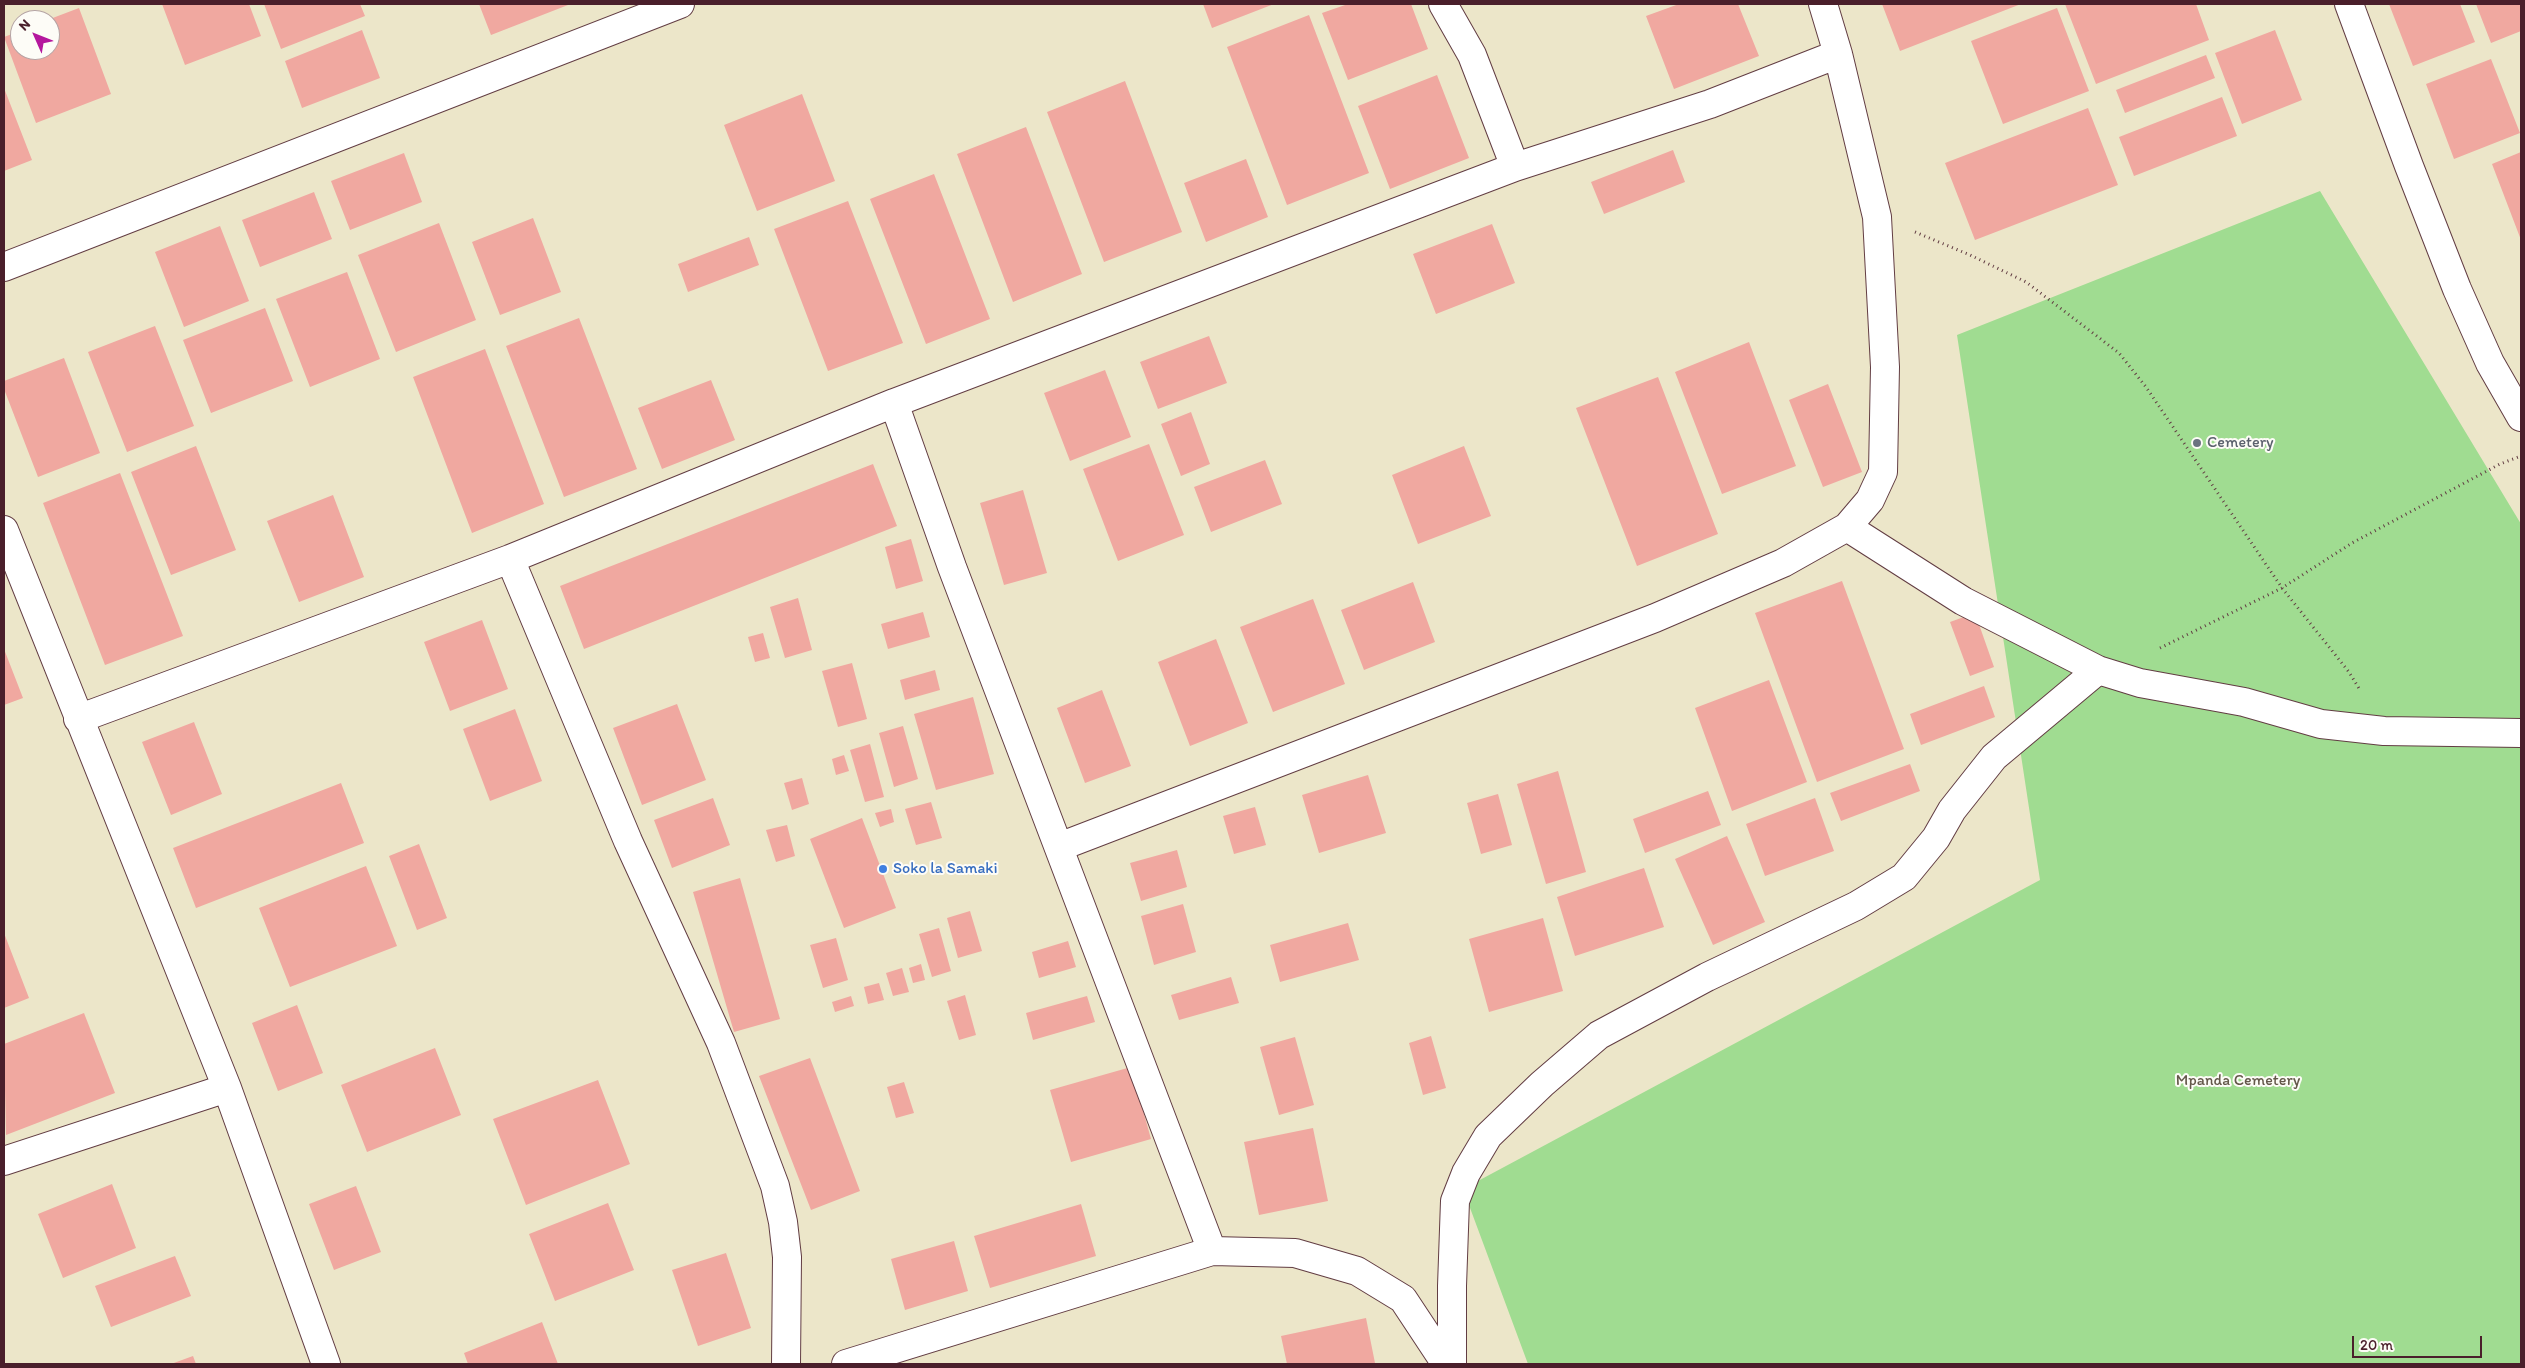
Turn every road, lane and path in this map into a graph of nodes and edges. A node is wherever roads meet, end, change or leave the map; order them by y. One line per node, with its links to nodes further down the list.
1 (680, 4): 8 (street)
2 (1443, 4): 6 (street)
3 (1823, 4): 5 (street)
4 (2349, 4): 10 (street)
5 (1838, 54): 6 (street); 7 (street)
6 (1515, 167): 9 (street)
7 (1877, 217): 12 (street); 15 (path)
8 (4, 267)
9 (894, 403): 14 (street); 21 (street)
10 (2521, 417)
11 (2521, 456): 15 (path)
12 (1847, 527): 17 (street); 21 (street)
13 (4, 530): 18 (street)
14 (510, 559): 18 (street); 26 (street)
15 (2282, 588): 16 (path); 19 (path)
16 (2153, 650)
17 (2098, 670): 19 (street); 29 (street)
18 (78, 719): 22 (street)
19 (2384, 731): 20 (street)
20 (2521, 733)
21 (1059, 847): 24 (street)
22 (227, 1088): 23 (street); 25 (street)
23 (4, 1162)
24 (1212, 1251): 27 (street); 28 (street)
25 (326, 1364)
26 (786, 1364)
27 (846, 1364)
28 (1446, 1364)
29 (1452, 1364)

